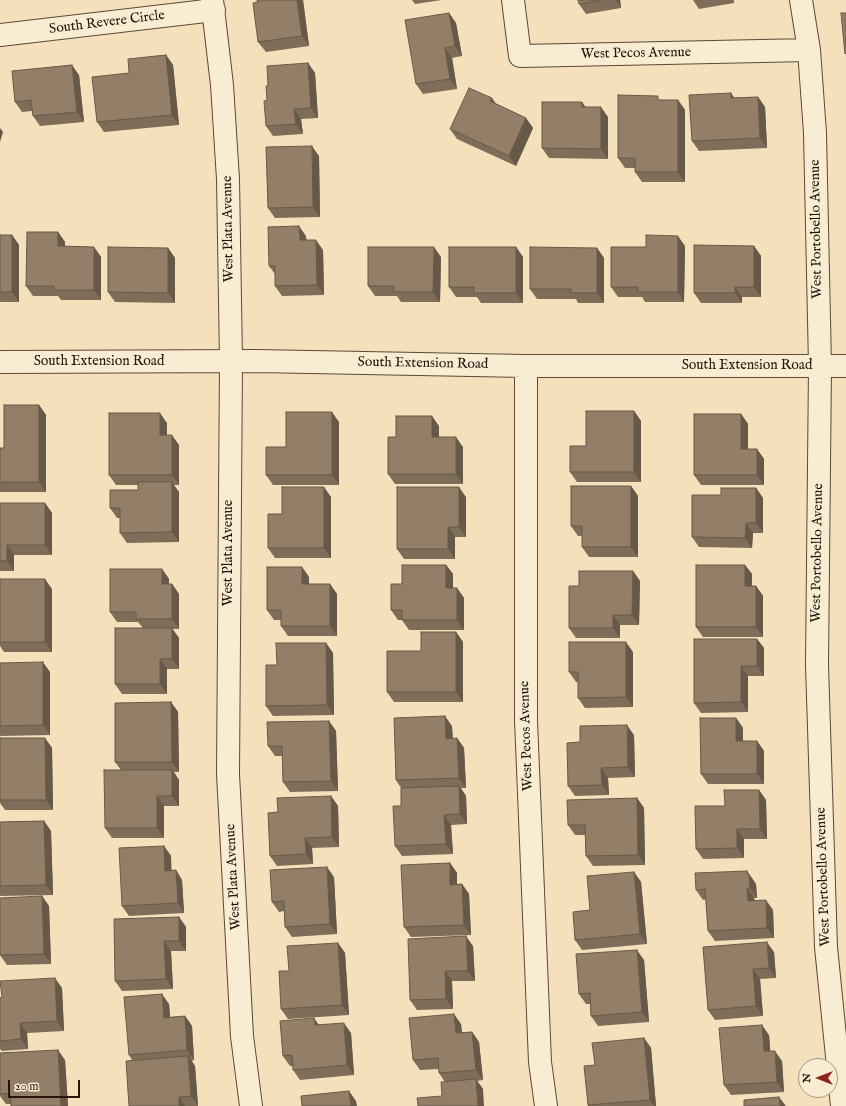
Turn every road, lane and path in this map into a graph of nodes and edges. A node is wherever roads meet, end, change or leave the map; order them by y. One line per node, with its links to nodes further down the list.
1 (513, 0): 5 (street, West Pecos Avenue)
2 (802, 0): 5 (street, West Portobello Avenue)
3 (213, 5): 4 (street, South Revere Circle); 6 (street, West Plata Avenue)
4 (0, 35)
5 (809, 50): 9 (street, West Portobello Avenue)
6 (231, 360): 7 (street, South Extension Road); 8 (street, South Extension Road); 11 (street, West Plata Avenue)
7 (0, 362)
8 (526, 366): 9 (street, South Extension Road); 12 (street, West Pecos Avenue)
9 (820, 366): 10 (street, South Extension Road); 13 (street, West Portobello Avenue)
10 (846, 366)
11 (250, 1106)
12 (546, 1106)
13 (842, 1106)

